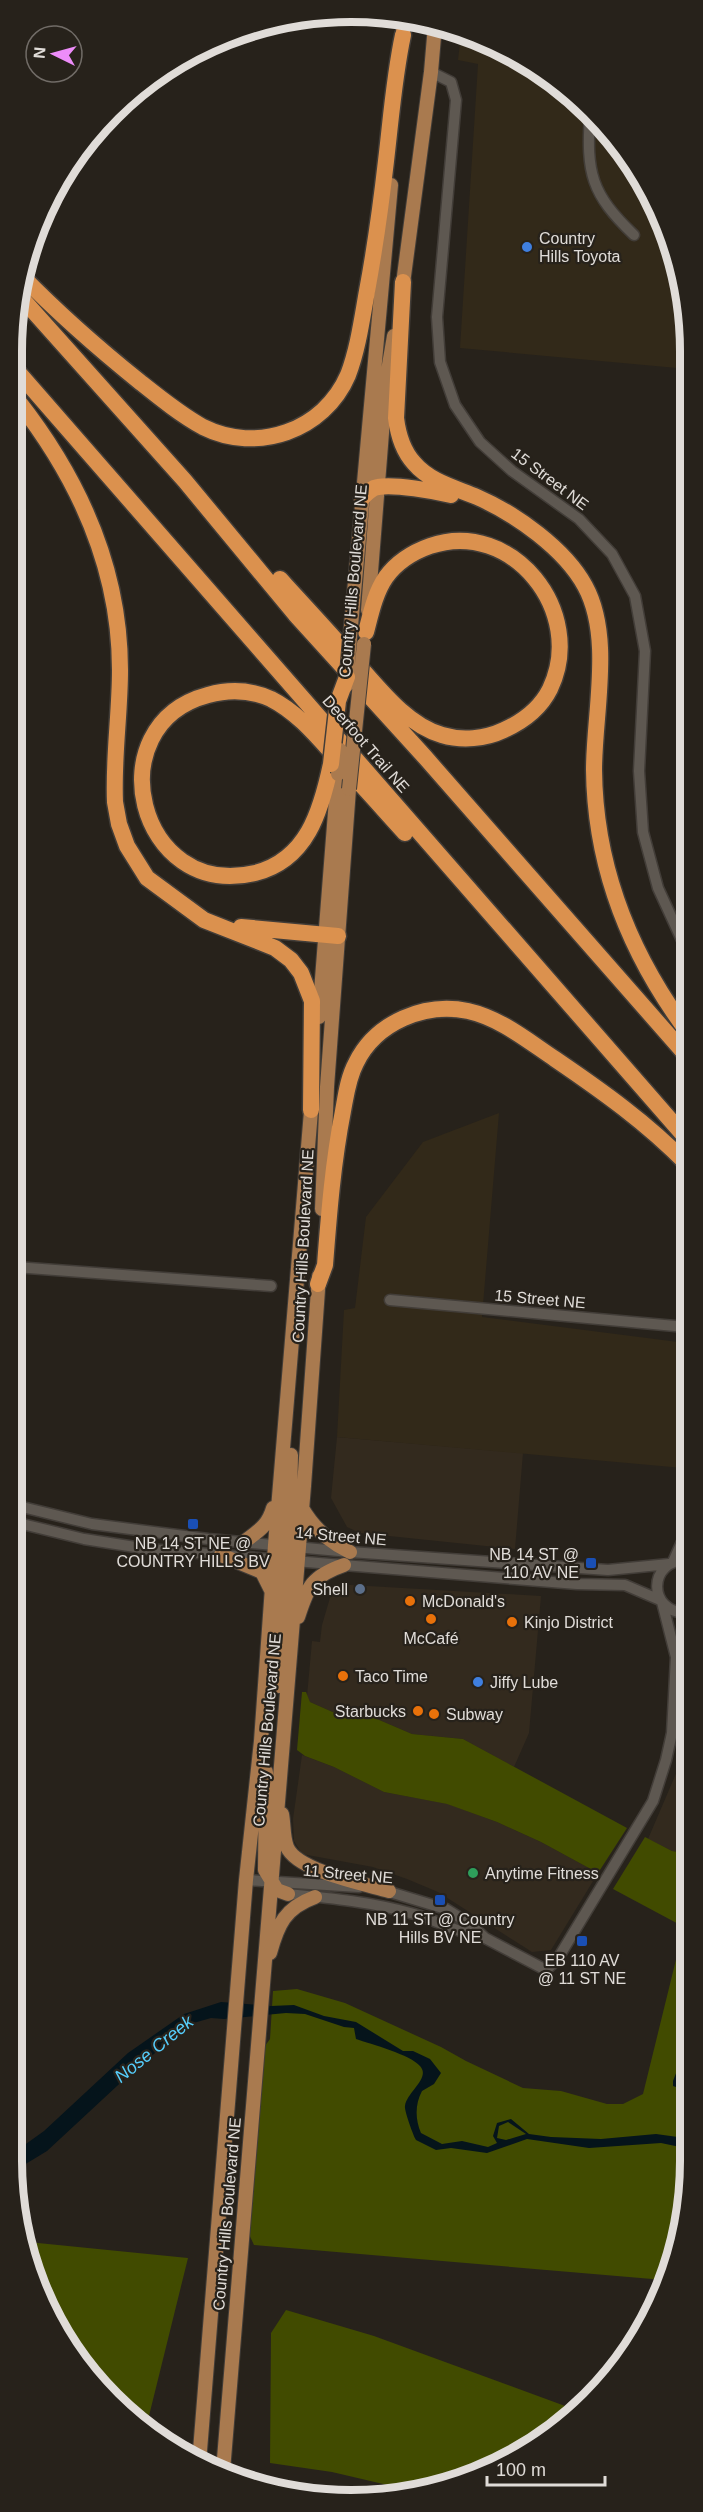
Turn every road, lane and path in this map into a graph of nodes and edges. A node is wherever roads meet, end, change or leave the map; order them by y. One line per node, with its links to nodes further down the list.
1 (404, 27): 7 (highway); 13 (main road, Country Hills Boulevard NE)
2 (434, 33): 3 (main road, Country Hills Boulevard NE)
3 (431, 72): 6 (main road, Country Hills Boulevard NE); 20 (street, 15 Street NE)
4 (591, 126): 5 (street)
5 (634, 236)
6 (403, 282): 12 (main road, Country Hills Boulevard NE); 15 (highway)
7 (30, 283)
8 (26, 303): 11 (highway, Deerfoot Trail NE)
9 (22, 377): 21 (highway, Deerfoot Trail NE)
10 (22, 407): 18 (highway)
11 (185, 481): 14 (highway); 23 (highway, Deerfoot Trail NE)
12 (378, 487): 13 (highway); 14 (main road, Country Hills Boulevard NE); 15 (highway)
13 (362, 498): 14 (main road, Country Hills Boulevard NE)
14 (360, 634): 16 (main road, Country Hills Boulevard NE, bridge); 19 (main road, Country Hills Boulevard NE, bridge)
15 (599, 640): 22 (highway)
16 (347, 677): 17 (highway, bridge)
17 (334, 769): 19 (main road, Country Hills Boulevard NE); 21 (highway)
18 (197, 914): 19 (highway); 24 (highway)
19 (332, 936): 24 (main road, Country Hills Boulevard NE); 28 (main road, Country Hills Boulevard NE)
20 (680, 936)
21 (534, 964): 25 (highway, Deerfoot Trail NE)
22 (680, 1022)
23 (680, 1048)
24 (311, 1110): 32 (main road, Country Hills Boulevard NE)
25 (680, 1131)
26 (680, 1157): 28 (highway)
27 (22, 1268): 29 (street)
28 (318, 1284): 35 (main road, Country Hills Boulevard NE)
29 (271, 1287)
30 (390, 1300): 31 (street, 15 Street NE)
31 (680, 1326)
32 (288, 1393): 33 (main road, Country Hills Boulevard NE); 40 (main road)
33 (281, 1474): 37 (main road); 40 (main road, Country Hills Boulevard NE)
34 (22, 1507): 37 (street, 14 Street NE)
35 (302, 1508): 39 (main road); 40 (main road, Country Hills Boulevard NE)
36 (22, 1524): 41 (street, 14 Street NE)
37 (244, 1542): 40 (street, 14 Street NE)
38 (680, 1545): 43 (street)
39 (350, 1552): 40 (street, 14 Street NE); 45 (street, 14 Street NE)
40 (286, 1553): 41 (street, 14 Street NE); 44 (street, 14 Street NE); 47 (main road, Country Hills Boulevard NE); 50 (main road, Country Hills Boulevard NE); 53 (main road)
41 (222, 1556): 47 (main road)
42 (680, 1561): 43 (street, 14 Street NE)
43 (671, 1563): 45 (street, 14 Street NE); 48 (street)
44 (344, 1565): 46 (street, 14 Street NE); 50 (main road)
45 (558, 1566): 46 (street)
46 (534, 1581): 48 (street, 14 Street NE)
47 (272, 1591): 54 (main road, Country Hills Boulevard NE)
48 (661, 1601): 49 (street, 14 Street NE); 52 (street)
49 (680, 1612)
50 (291, 1639): 53 (main road, Country Hills Boulevard NE)
51 (680, 1645): 52 (street)
52 (676, 1657): 61 (street)
53 (284, 1738): 55 (main road, Country Hills Boulevard NE)
54 (261, 1741): 56 (main road, Country Hills Boulevard NE); 57 (main road)
55 (279, 1790): 57 (main road, Country Hills Boulevard NE); 58 (main road)
56 (246, 1880): 57 (street, 11 Street NE); 63 (main road, Country Hills Boulevard NE)
57 (270, 1881): 58 (street, 11 Street NE); 59 (main road); 62 (main road, Country Hills Boulevard NE)
58 (390, 1891): 61 (street, 11 Street NE)
59 (288, 1894): 60 (street, 11 Street NE)
60 (315, 1897): 61 (street, 11 Street NE); 62 (main road)
61 (485, 1938)
62 (263, 1984): 64 (main road, Country Hills Boulevard NE)
63 (200, 2452)
64 (224, 2463)

